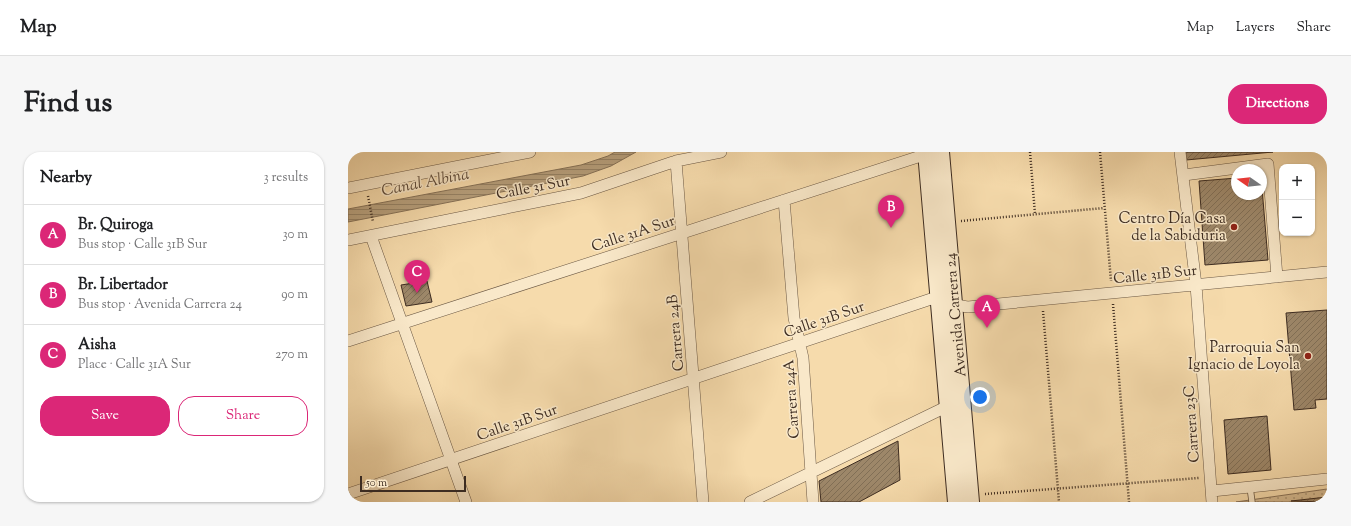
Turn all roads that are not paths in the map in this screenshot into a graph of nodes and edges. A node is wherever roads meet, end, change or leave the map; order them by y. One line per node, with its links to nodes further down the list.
1 (530, 152): 7 (street)
2 (721, 152): 5 (street, Calle 31 Sur)
3 (1180, 152): 6 (street, Carrera 23C)
4 (931, 153): 8 (street, Calle 31A Sur); 16 (main road, Avenida Carrera 24); 16 (main road, Avenida Carrera 24)
5 (676, 161): 9 (street, Carrera 24B); 10 (street, Calle 31 Sur)
6 (1184, 175): 14 (street); 15 (street, Carrera 23C)
7 (348, 188)
8 (784, 200): 9 (street, Calle 31A Sur); 19 (street, Carrera 24A)
9 (681, 233): 17 (street, Calle 31A Sur); 20 (street, Carrera 24B)
10 (371, 236): 11 (street, Calle 31 Sur); 17 (street)
11 (348, 240)
12 (1327, 266): 13 (lane)
13 (1324, 275): 14 (street, Calle 31B Sur)
14 (1277, 277): 15 (street, Calle 31B Sur)
15 (1196, 286): 16 (street, Calle 31B Sur); 27 (street, Carrera 23C)
16 (946, 302): 19 (street, Calle 31B Sur); 21 (main road, Avenida Carrera 24); 28 (main road, Avenida Carrera 24)
17 (402, 323): 18 (street, Calle 31A Sur); 22 (street)
18 (348, 341)
19 (800, 343): 20 (street, Calle 31B Sur); 23 (street, Carrera 24A)
20 (694, 378): 22 (street, Calle 31B Sur); 30 (street, Carrera 24B)
21 (948, 406): 23 (street); 28 (main road, Avenida Carrera 24)
22 (451, 460): 26 (street, Calle 31B Sur); 29 (street)
23 (811, 472): 31 (street); 32 (street, Carrera 24A)
24 (1327, 479): 25 (street)
25 (1250, 487): 27 (street); 33 (lane)
26 (348, 494)
27 (1212, 496)
28 (966, 500)
29 (466, 502)
30 (703, 502)
31 (750, 502)
32 (813, 502)
33 (1252, 502)

